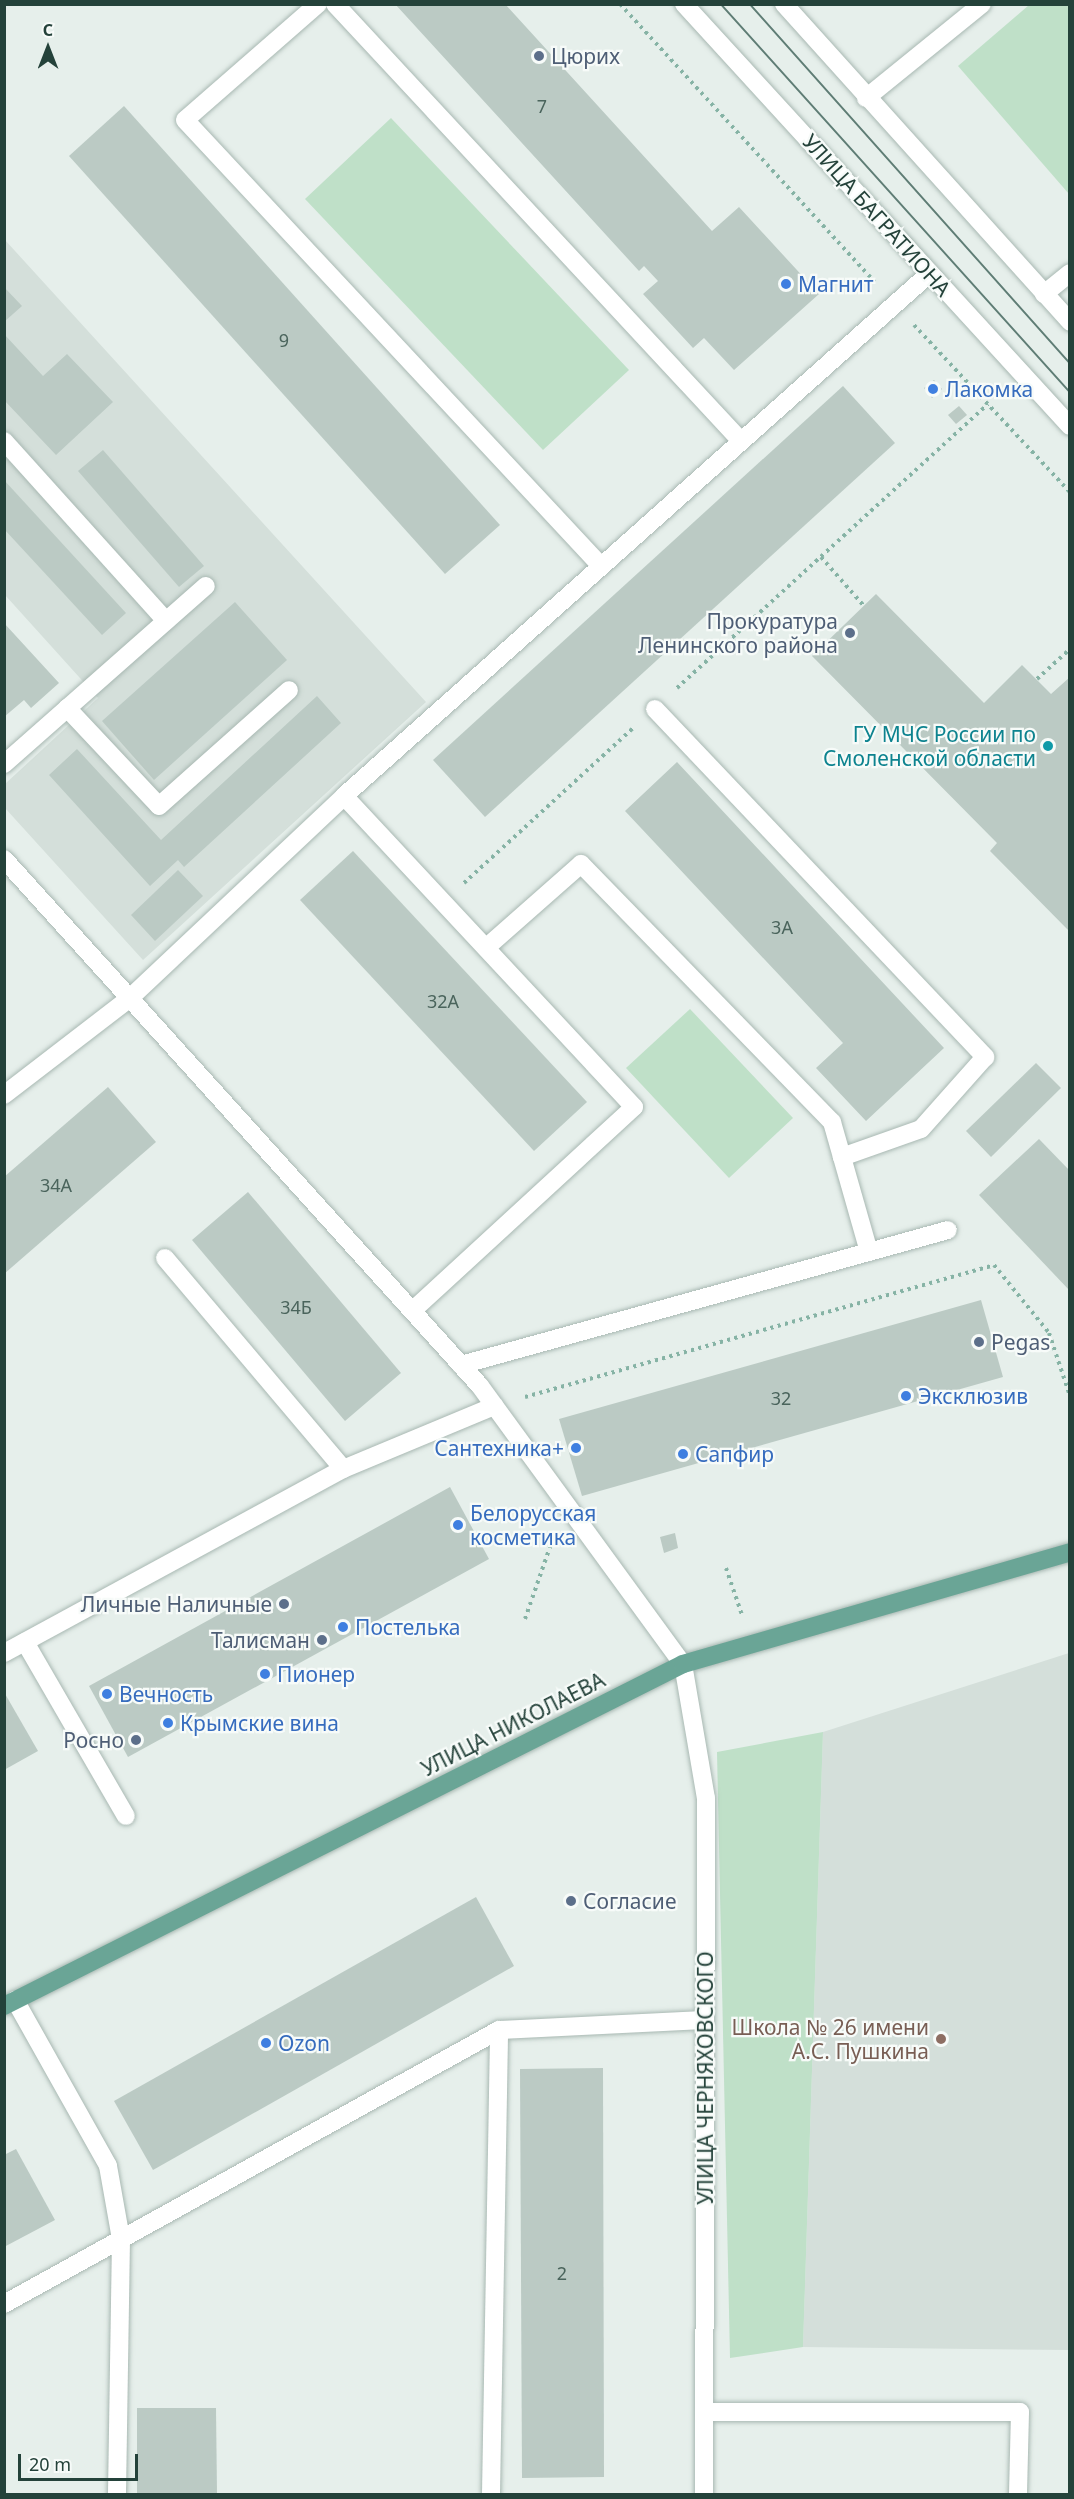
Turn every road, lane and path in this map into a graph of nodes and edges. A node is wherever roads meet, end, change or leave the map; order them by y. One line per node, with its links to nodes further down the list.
1 (318, 4): 19 (street)
2 (335, 4): 16 (street)
3 (620, 4): 11 (path)
4 (684, 4): 8 (street, УЛИЦА БАГРАТИОНА)
5 (784, 4): 7 (street)
6 (982, 4): 7 (street)
7 (866, 98): 10 (street)
8 (930, 273): 11 (street); 14 (street, УЛИЦА БАГРАТИОНА)
9 (1070, 273): 10 (street)
10 (1044, 294): 12 (street)
11 (894, 303): 13 (path); 16 (street)
12 (1070, 322)
13 (988, 404): 17 (path); 18 (path)
14 (1070, 426)
15 (4, 441): 22 (street)
16 (741, 441): 19 (street)
17 (1070, 492)
18 (820, 557): 21 (path); 27 (path)
19 (601, 566): 29 (street)
20 (206, 586): 22 (street)
21 (864, 606)
22 (166, 621): 26 (street)
23 (1070, 649): 24 (path)
24 (1037, 679)
25 (289, 690): 26 (street)
26 (68, 708): 28 (street)
27 (654, 709): 31 (path); 35 (street)
28 (4, 764)
29 (344, 796): 31 (street); 33 (street)
30 (4, 859): 33 (street)
31 (446, 900): 32 (street)
32 (488, 946): 35 (street); 39 (street)
33 (130, 998): 34 (street); 39 (street)
34 (4, 1095)
35 (842, 1157): 37 (street)
36 (948, 1230): 37 (street)
37 (869, 1252): 40 (street)
38 (165, 1257): 43 (street)
39 (412, 1311): 40 (street)
40 (461, 1365): 42 (street)
41 (1070, 1396): 42 (path)
42 (494, 1406): 43 (street); 44 (street)
43 (343, 1469): 48 (street)
44 (565, 1504): 47 (path); 51 (street)
45 (1070, 1552): 49 (main road, УЛИЦА НИКОЛАЕВА)
46 (726, 1568): 49 (path)
47 (525, 1619)
48 (25, 1642): 50 (street); 52 (street)
49 (751, 1643): 51 (main road, УЛИЦА НИКОЛАЕВА)
50 (4, 1653)
51 (683, 1664): 53 (main road, УЛИЦА НИКОЛАЕВА); 54 (street, УЛИЦА ЧЕРНЯХОВСКОГО)
52 (126, 1816)
53 (10, 2003): 56 (street)
54 (705, 2020): 55 (street); 58 (street, УЛИЦА ЧЕРНЯХОВСКОГО)
55 (499, 2030): 56 (street); 60 (street)
56 (121, 2239): 57 (street); 59 (street)
57 (4, 2304)
58 (705, 2412): 61 (street, УЛИЦА ЧЕРНЯХОВСКОГО); 62 (street)
59 (117, 2494)
60 (490, 2494)
61 (704, 2494)
62 (1018, 2494)

